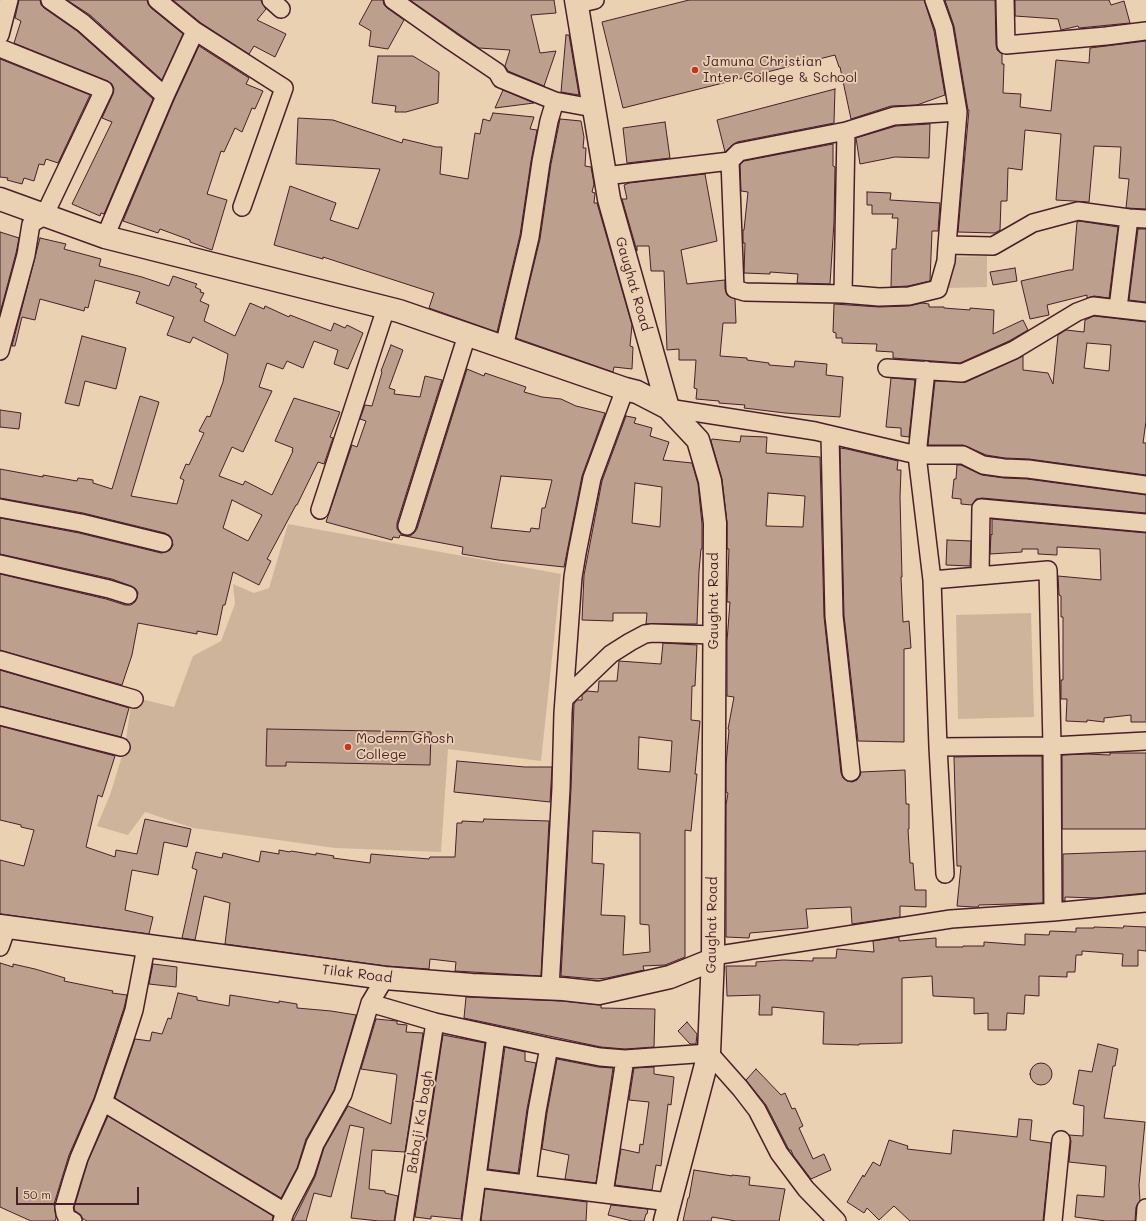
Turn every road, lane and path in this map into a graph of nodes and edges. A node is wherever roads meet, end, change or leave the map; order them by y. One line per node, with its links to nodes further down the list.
1 (9, 0): 10 (street)
2 (50, 0): 12 (street)
3 (157, 0): 8 (street)
4 (394, 0): 13 (street)
5 (934, 0): 15 (street)
6 (1005, 0): 9 (street)
7 (583, 1): 14 (main road, Gaughat Road)
8 (195, 31): 12 (street); 20 (street)
9 (1146, 31)
10 (0, 35)
11 (0, 48): 21 (street)
12 (165, 96): 24 (street)
13 (555, 101): 14 (street); 31 (street)
14 (593, 108): 18 (main road, Gaughat Road)
15 (958, 112): 16 (street); 25 (street)
16 (846, 131): 17 (street); 26 (street)
17 (730, 161): 18 (street); 26 (street)
18 (605, 176): 36 (main road, Gaughat Road)
19 (0, 199): 21 (main road)
20 (242, 206)
21 (44, 216): 24 (main road); 32 (street)
22 (1129, 218): 23 (street); 25 (street); 28 (street)
23 (1146, 219)
24 (105, 237): 27 (main road)
25 (947, 245): 26 (street)
26 (843, 294)
27 (386, 308): 30 (main road); 41 (street)
28 (1118, 308): 29 (street); 34 (street)
29 (1146, 312)
30 (467, 335): 31 (main road); 43 (street)
31 (504, 347): 35 (main road)
32 (0, 351)
33 (887, 368): 34 (street)
34 (926, 370): 38 (street)
35 (625, 389): 36 (main road); 52 (street)
36 (668, 408): 37 (street); 49 (main road, Gaughat Road)
37 (830, 435): 38 (street); 58 (street)
38 (917, 455): 39 (street); 47 (street)
39 (1146, 485)
40 (0, 508): 44 (street)
41 (320, 510)
42 (1146, 523): 46 (street)
43 (407, 526)
44 (163, 543)
45 (0, 564): 48 (street)
46 (980, 576): 47 (street); 55 (street)
47 (932, 580): 57 (street)
48 (128, 595)
49 (714, 635): 52 (street); 65 (main road, Gaughat Road)
50 (0, 660): 51 (street)
51 (134, 699)
52 (564, 699): 67 (street)
53 (0, 716): 56 (street)
54 (1146, 741): 55 (street)
55 (1052, 746): 57 (street); 61 (street)
56 (121, 747)
57 (938, 747): 59 (street)
58 (851, 772)
59 (945, 874)
60 (1146, 903): 61 (street)
61 (1053, 912): 65 (street)
62 (3, 927): 63 (street); 64 (main road, Tilak Road)
63 (0, 947)
64 (146, 947): 66 (main road, Tilak Road); 74 (street)
65 (712, 958): 67 (main road, Tilak Road); 72 (main road, Gaughat Road)
66 (385, 978): 67 (main road, Tilak Road); 68 (street)
67 (550, 988)
68 (370, 1002): 69 (street); 81 (street)
69 (435, 1022): 70 (street); 83 (street, Babaji Ka bagh)
70 (496, 1036): 71 (street); 76 (street)
71 (549, 1047): 73 (street); 77 (street)
72 (709, 1053): 73 (street); 80 (main road, Gaughat Road); 85 (street)
73 (625, 1059): 78 (street)
74 (103, 1102): 81 (street); 82 (street)
75 (1062, 1140): 86 (street)
76 (477, 1178): 77 (street); 84 (street)
77 (527, 1184): 78 (street)
78 (604, 1193): 80 (street)
79 (1146, 1208): 87 (street)
80 (667, 1212)
81 (283, 1216)
82 (73, 1221)
83 (404, 1221)
84 (471, 1221)
85 (837, 1221)
86 (1053, 1221)
87 (1146, 1221)

